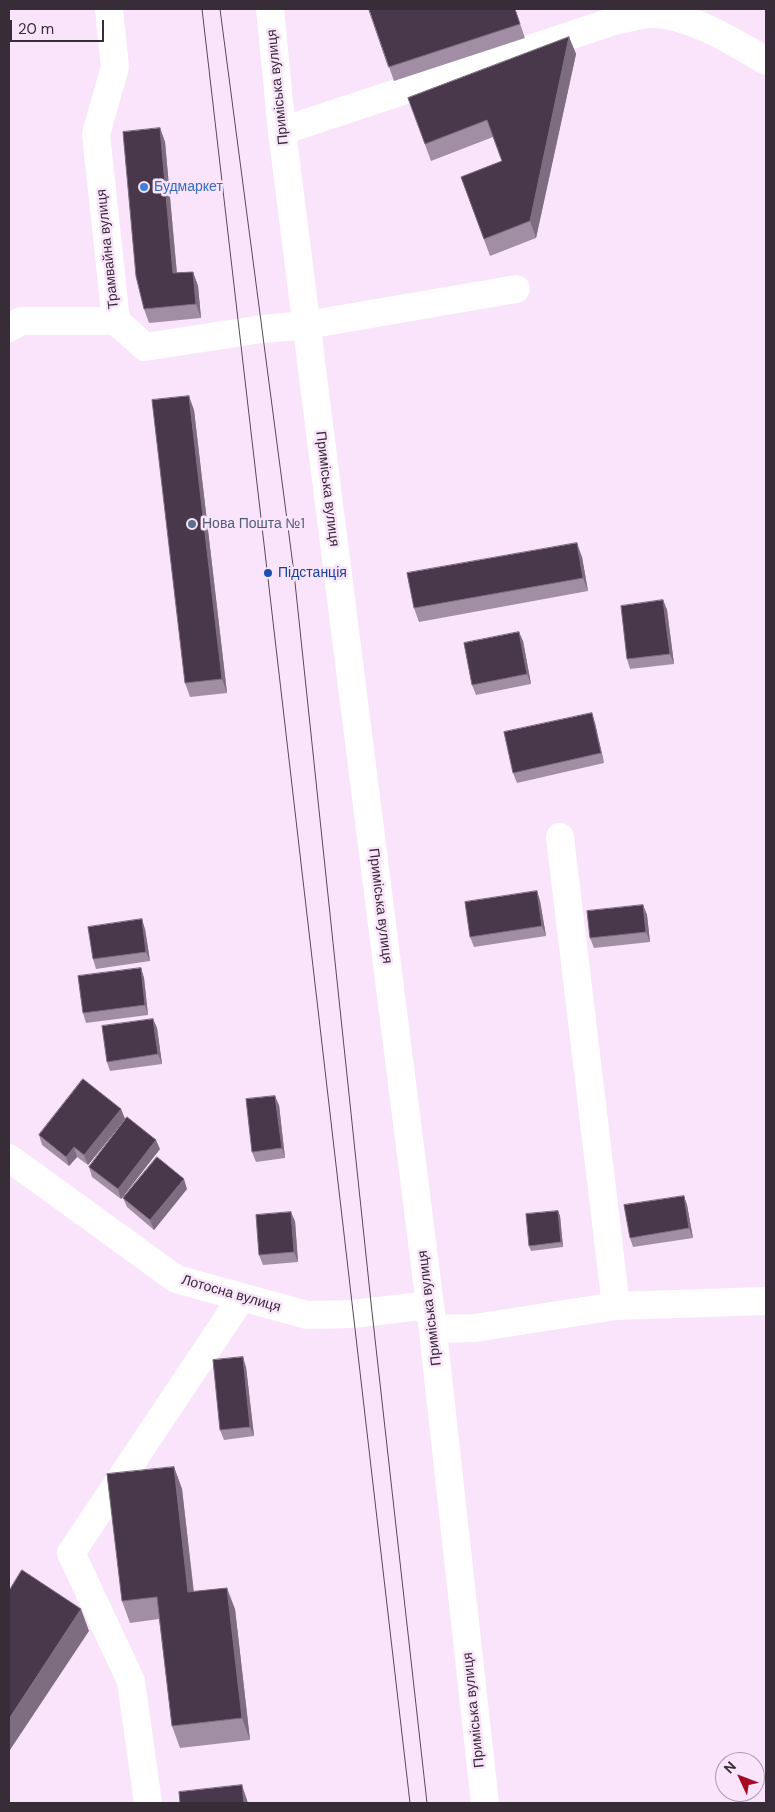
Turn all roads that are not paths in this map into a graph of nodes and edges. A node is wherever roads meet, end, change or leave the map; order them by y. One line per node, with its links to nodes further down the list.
1 (109, 9): 6 (street, Трамвайна вулиця)
2 (270, 9): 4 (street, Приміська вулиця)
3 (766, 61): 4 (street)
4 (282, 131): 7 (street, Приміська вулиця)
5 (516, 289): 7 (street, Трамвайна вулиця)
6 (116, 321): 7 (street, Трамвайна вулиця); 8 (street)
7 (306, 325): 14 (street, Приміська вулиця)
8 (9, 328)
9 (560, 837): 13 (street)
10 (9, 1158): 11 (street, Лотосна вулиця)
11 (242, 1297): 14 (street, Лотосна вулиця); 15 (street)
12 (766, 1301): 13 (street, Лотосна вулиця)
13 (616, 1306): 14 (street, Лотосна вулиця)
14 (431, 1317): 16 (street, Приміська вулиця)
15 (148, 1803)
16 (485, 1803)

